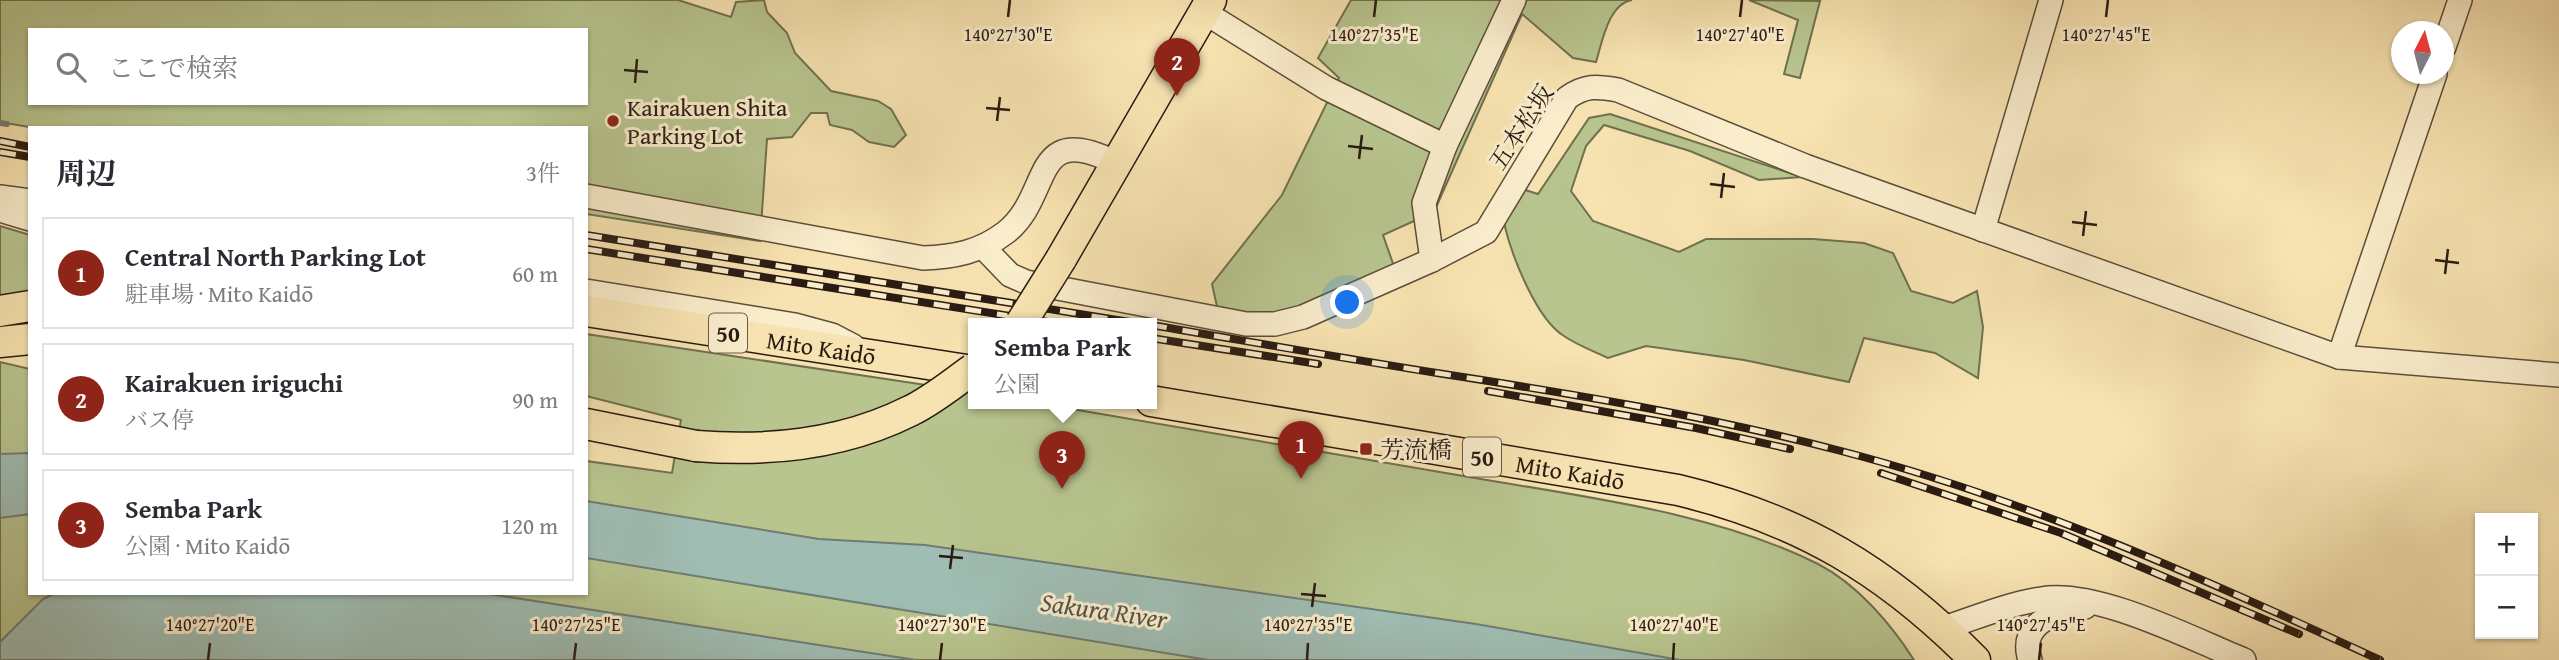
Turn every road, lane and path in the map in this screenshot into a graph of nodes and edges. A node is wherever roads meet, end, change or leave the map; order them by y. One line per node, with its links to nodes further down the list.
1 (1514, 0): 7 (street)
2 (2051, 0): 14 (street)
3 (2460, 0): 5 (street)
4 (1207, 6): 7 (street); 8 (main road)
5 (2453, 21)
6 (2432, 84): 27 (street)
7 (1445, 146): 16 (street)
8 (1114, 162): 15 (street); 21 (main road, bridge)
9 (588, 196): 15 (street)
10 (0, 197): 11 (street)
11 (28, 201)
12 (0, 210): 13 (street)
13 (28, 218)
14 (1983, 230): 16 (street, 五本松坂); 27 (street, 五本松坂)
15 (983, 247): 16 (street)
16 (1432, 260)
17 (588, 291): 26 (street)
18 (28, 306): 19 (main road)
19 (0, 311)
20 (588, 311): 26 (main road, Mito Kaidō / 50)
21 (1024, 318)
22 (28, 324): 23 (main road)
23 (0, 328)
24 (28, 339): 25 (main road)
25 (0, 342)
26 (871, 355): 28 (main road, Mito Kaidō / 50)
27 (2339, 357): 30 (street, 五本松坂)
28 (968, 369)
29 (968, 373): 32 (main road, bridge)
30 (2559, 375)
31 (1157, 402): 34 (main road, 50)
32 (588, 424)
33 (2109, 607): 34 (street); 37 (street); 38 (street)
34 (1944, 628): 35 (main road, 50); 36 (main road, 50)
35 (1975, 660)
36 (2001, 660)
37 (2031, 660)
38 (2244, 660)

